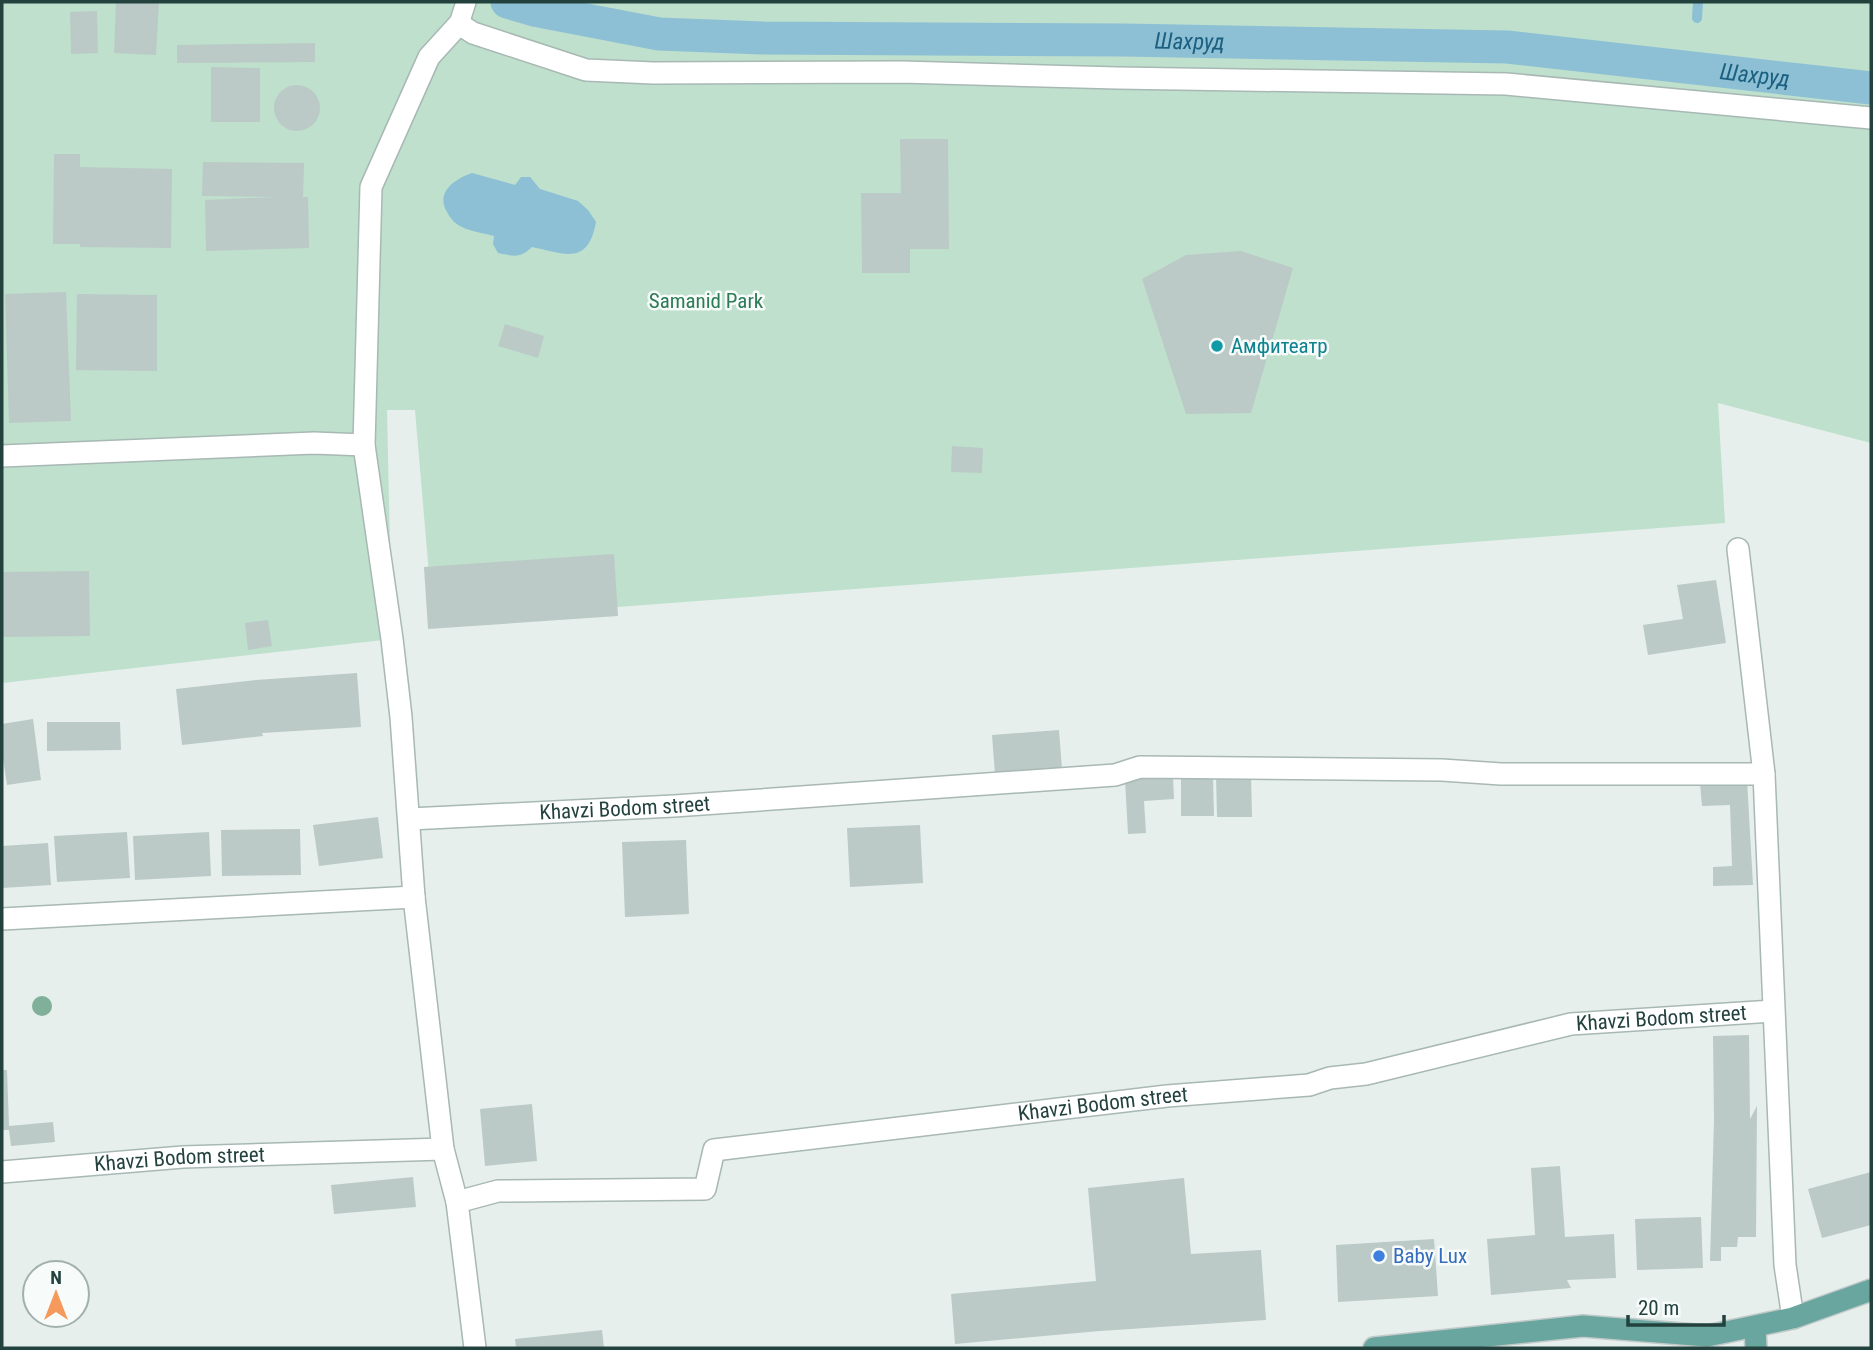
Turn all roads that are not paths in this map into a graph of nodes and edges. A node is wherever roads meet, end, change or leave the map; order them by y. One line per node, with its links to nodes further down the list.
1 (466, 2): 2 (lane)
2 (459, 24): 3 (street); 4 (street)
3 (1871, 118)
4 (364, 445): 5 (street); 8 (street)
5 (2, 456)
6 (1738, 549): 7 (street, Khavzi Bodom street)
7 (1763, 774): 8 (street, Khavzi Bodom street); 11 (street, Khavzi Bodom street)
8 (410, 819): 9 (street)
9 (414, 897): 10 (street); 12 (street)
10 (2, 919)
11 (1773, 1011): 14 (street, Khavzi Bodom street); 16 (street, Khavzi Bodom street)
12 (443, 1149): 13 (street, Khavzi Bodom street); 14 (street)
13 (2, 1172)
14 (457, 1202): 19 (street)
15 (1871, 1290): 16 (main road)
16 (1793, 1318): 18 (main road)
17 (1707, 1336): 18 (main road); 20 (main road); 21 (main road)
18 (1755, 1338)
19 (475, 1348)
20 (1374, 1348)
21 (1685, 1348)

